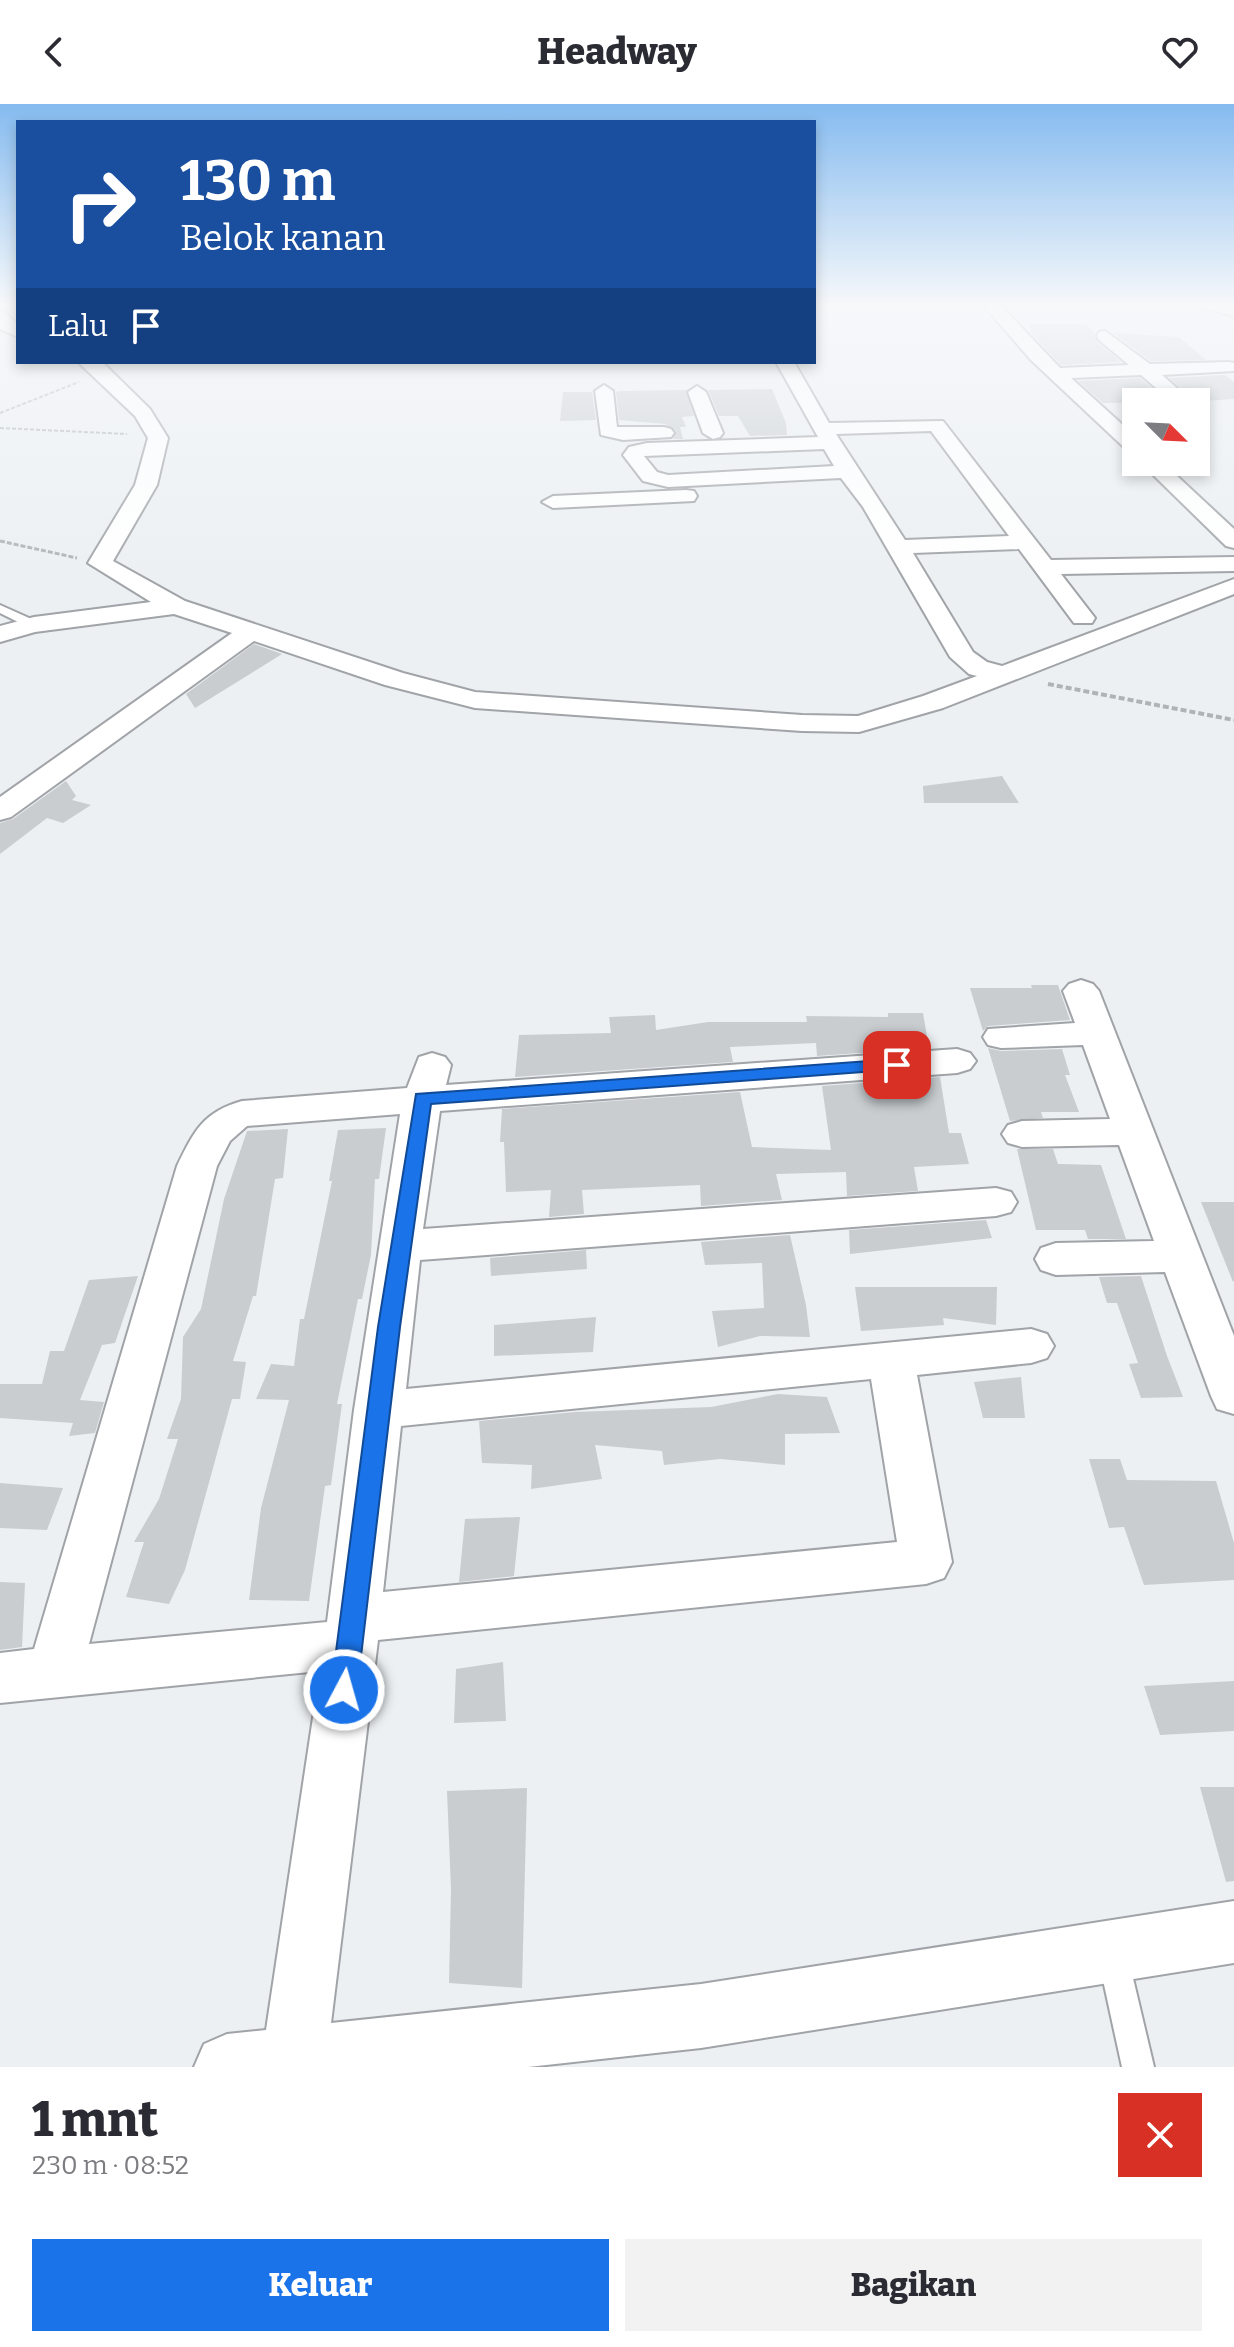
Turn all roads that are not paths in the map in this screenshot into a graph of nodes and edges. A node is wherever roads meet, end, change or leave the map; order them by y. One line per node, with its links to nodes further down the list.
1 (127, 398): 18 (street)
2 (605, 398): 6 (street)
3 (699, 398): 6 (street)
4 (805, 398): 7 (street)
5 (1082, 398): 8 (street)
6 (713, 433): 7 (street)
7 (825, 434): 10 (street); 10 (street); 13 (street)
8 (1122, 435)
9 (1165, 476): 12 (street)
10 (854, 480): 11 (street); 14 (street)
11 (553, 502)
12 (1234, 541)
13 (1025, 542): 14 (street); 16 (street)
14 (898, 547): 24 (street)
15 (1234, 564): 16 (street)
16 (1044, 567): 20 (street)
17 (1234, 586): 24 (street)
18 (176, 606): 21 (street); 22 (street)
19 (0, 608): 21 (lane)
20 (1083, 618)
21 (34, 625): 23 (street)
22 (251, 631): 24 (street); 25 (street)
23 (0, 634)
24 (1004, 675)
25 (0, 811)
26 (1081, 991): 27 (street)
27 (1097, 1033): 28 (street); 31 (street)
28 (1001, 1037)
29 (957, 1061): 30 (street)
30 (427, 1082): 34 (street); 42 (street)
31 (1134, 1132): 32 (street); 35 (street)
32 (1022, 1134)
33 (996, 1202): 34 (street)
34 (400, 1246): 40 (street)
35 (1181, 1256): 36 (street); 39 (street)
36 (1056, 1259)
37 (1031, 1346): 38 (street)
38 (891, 1359): 40 (street); 41 (street)
39 (1234, 1396)
40 (378, 1410): 41 (street)
41 (351, 1631): 42 (street); 46 (street)
42 (54, 1673): 43 (street)
43 (0, 1678)
44 (1234, 1932): 45 (street)
45 (1111, 1950): 46 (street); 48 (lane)
46 (294, 2059): 47 (street)
47 (227, 2067)
48 (1138, 2067)

